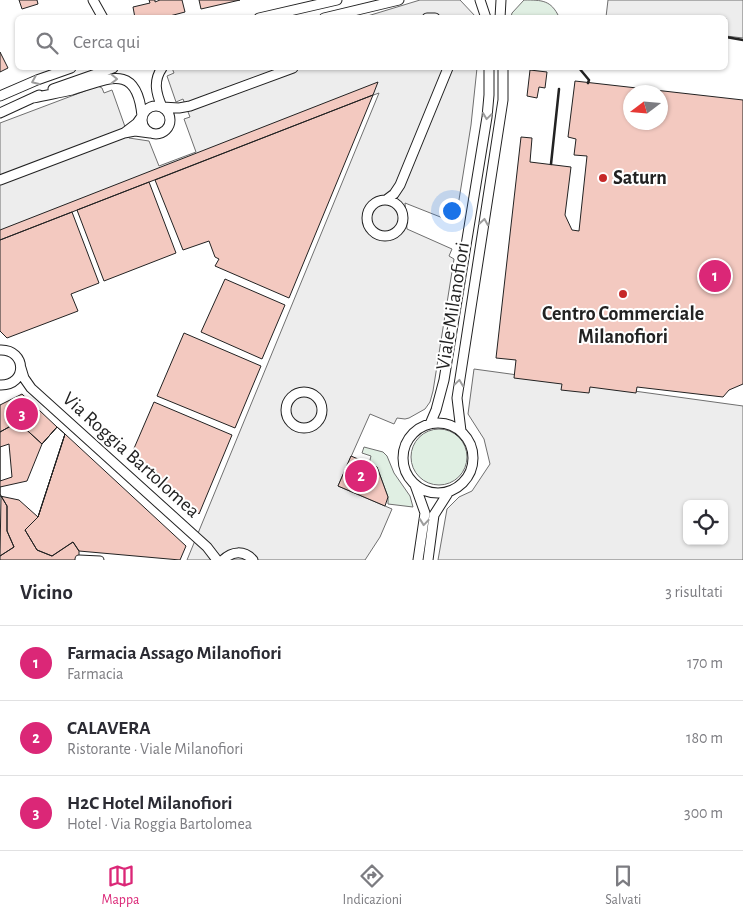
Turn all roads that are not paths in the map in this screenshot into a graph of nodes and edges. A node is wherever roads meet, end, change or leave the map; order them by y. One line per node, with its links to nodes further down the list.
1 (93, 0): 6 (street)
2 (336, 0): 7 (street)
3 (399, 0): 8 (street)
4 (480, 0): 9 (street)
5 (501, 0): 10 (street)
6 (101, 15)
7 (272, 15)
8 (336, 15)
9 (485, 15)
10 (500, 15)
11 (65, 70): 18 (street, one-way to 18)
12 (108, 70): 19 (street)
13 (160, 70): 21 (street)
14 (288, 70): 20 (street)
15 (447, 70): 28 (street)
16 (489, 70): 37 (street, Viale Milanofiori, one-way to 37)
17 (503, 70): 38 (street, Viale Milanofiori, one-way to 17)
18 (0, 96)
19 (33, 98): 22 (street); 23 (street, one-way to 23)
20 (190, 106): 21 (street); 24 (street)
21 (162, 107): 23 (street); 24 (street)
22 (0, 113)
23 (142, 116): 25 (street); 26 (street)
24 (169, 127): 26 (street)
25 (124, 132): 26 (street); 27 (street)
26 (150, 133)
27 (0, 180)
28 (400, 185): 29 (street); 30 (street)
29 (386, 200): 30 (street); 30 (street)
30 (400, 209)
31 (2, 349): 32 (street, Via Roggia Bartolomea)
32 (21, 368): 33 (street); 35 (street, Via Roggia Bartolomea)
33 (12, 383): 34 (street, Via Roggia Bartolomea); 35 (street, Via Roggia Bartolomea)
34 (0, 385)
35 (31, 388): 41 (street, Via Roggia Bartolomea)
36 (305, 392): 36 (street)
37 (430, 424): 38 (street); 39 (street)
38 (461, 431): 40 (street, Viale Milanofiori)
39 (415, 485): 40 (street); 48 (street, one-way to 48)
40 (448, 493): 49 (street, Viale Milanofiori)
41 (207, 547): 42 (street, Via Roggia Bartolomea); 45 (street, Via Roggia Bartolomea)
42 (233, 553): 46 (street); 47 (street, Via Roggia Bartolomea)
43 (79, 559): 44 (street)
44 (100, 560)
45 (217, 560)
46 (224, 560)
47 (253, 560)
48 (418, 560)
49 (428, 560)

